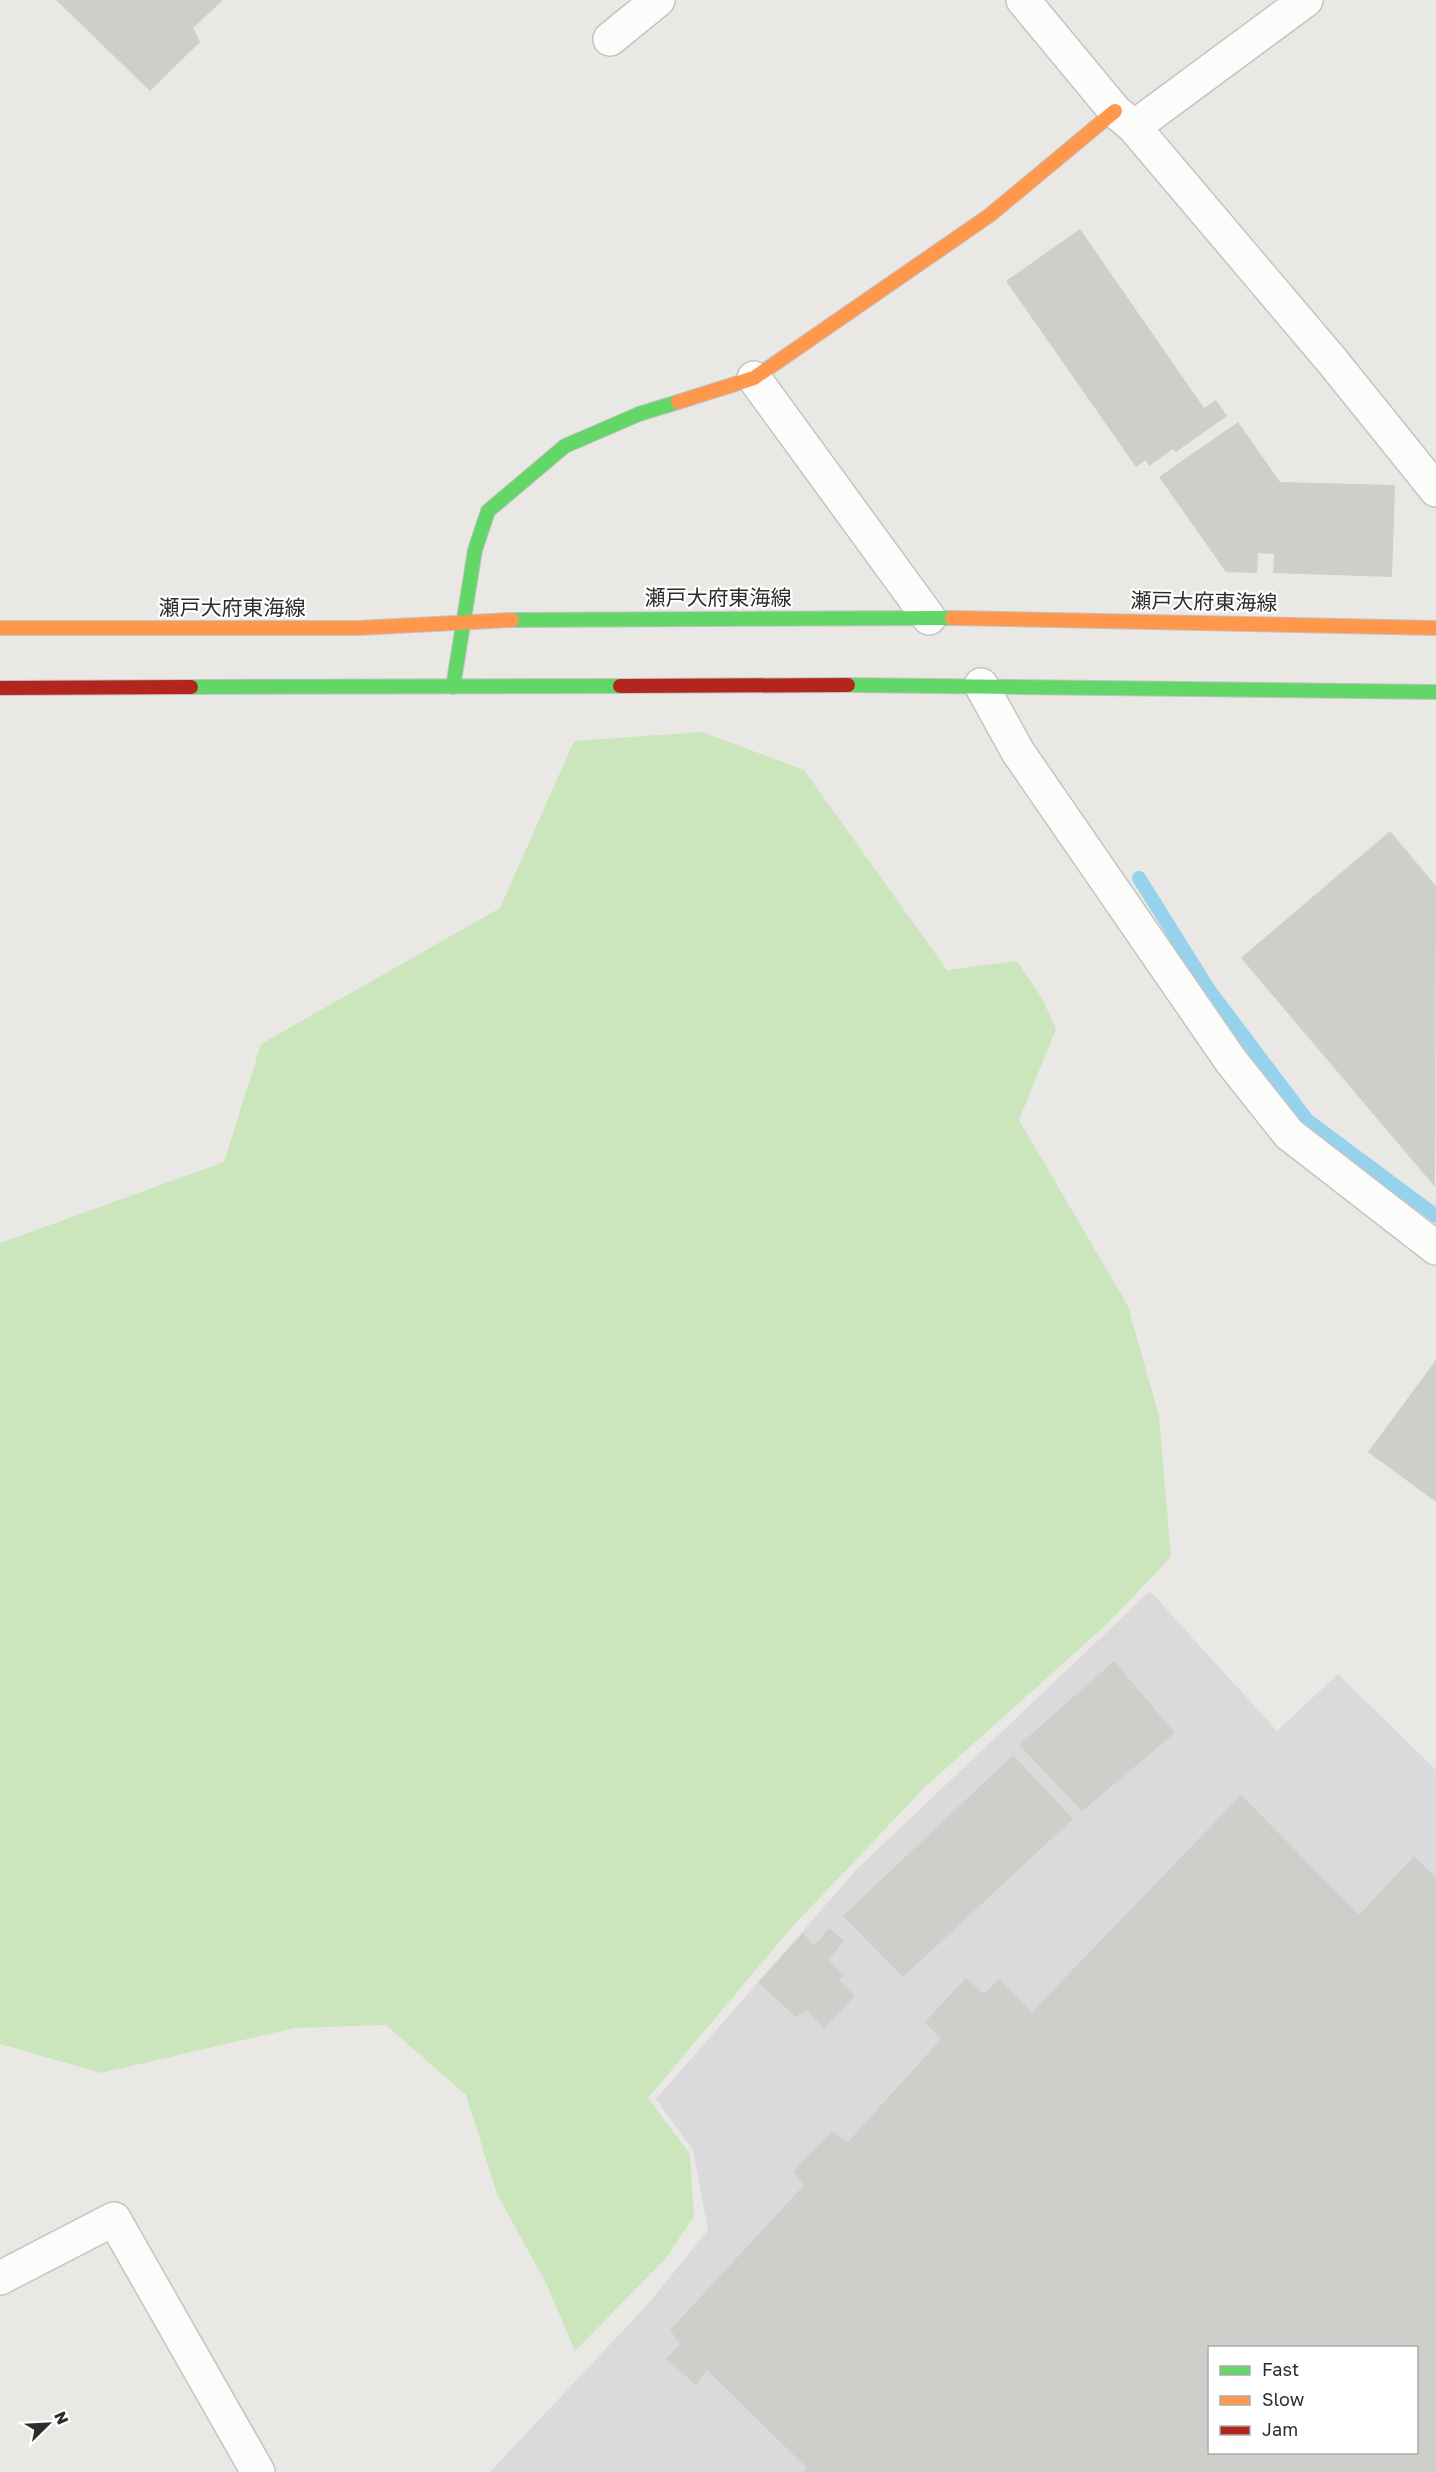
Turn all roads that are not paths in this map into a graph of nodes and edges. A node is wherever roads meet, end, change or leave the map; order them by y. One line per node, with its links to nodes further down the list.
1 (658, 0): 4 (street)
2 (1023, 0): 5 (street)
3 (1306, 0): 5 (street)
4 (609, 39)
5 (1124, 119): 6 (main road); 7 (street)
6 (754, 378): 8 (street); 9 (main road)
7 (1436, 490)
8 (929, 618): 9 (main road, 瀬戸大府東海線); 11 (main road, 瀬戸大府東海線)
9 (462, 621): 10 (main road, 瀬戸大府東海線); 13 (main road)
10 (0, 628)
11 (1436, 628)
12 (981, 686): 13 (main road); 15 (main road); 16 (street)
13 (453, 687): 14 (main road)
14 (0, 688)
15 (1436, 692)
16 (1436, 1248)
17 (0, 2278): 18 (street)
18 (258, 2472)

